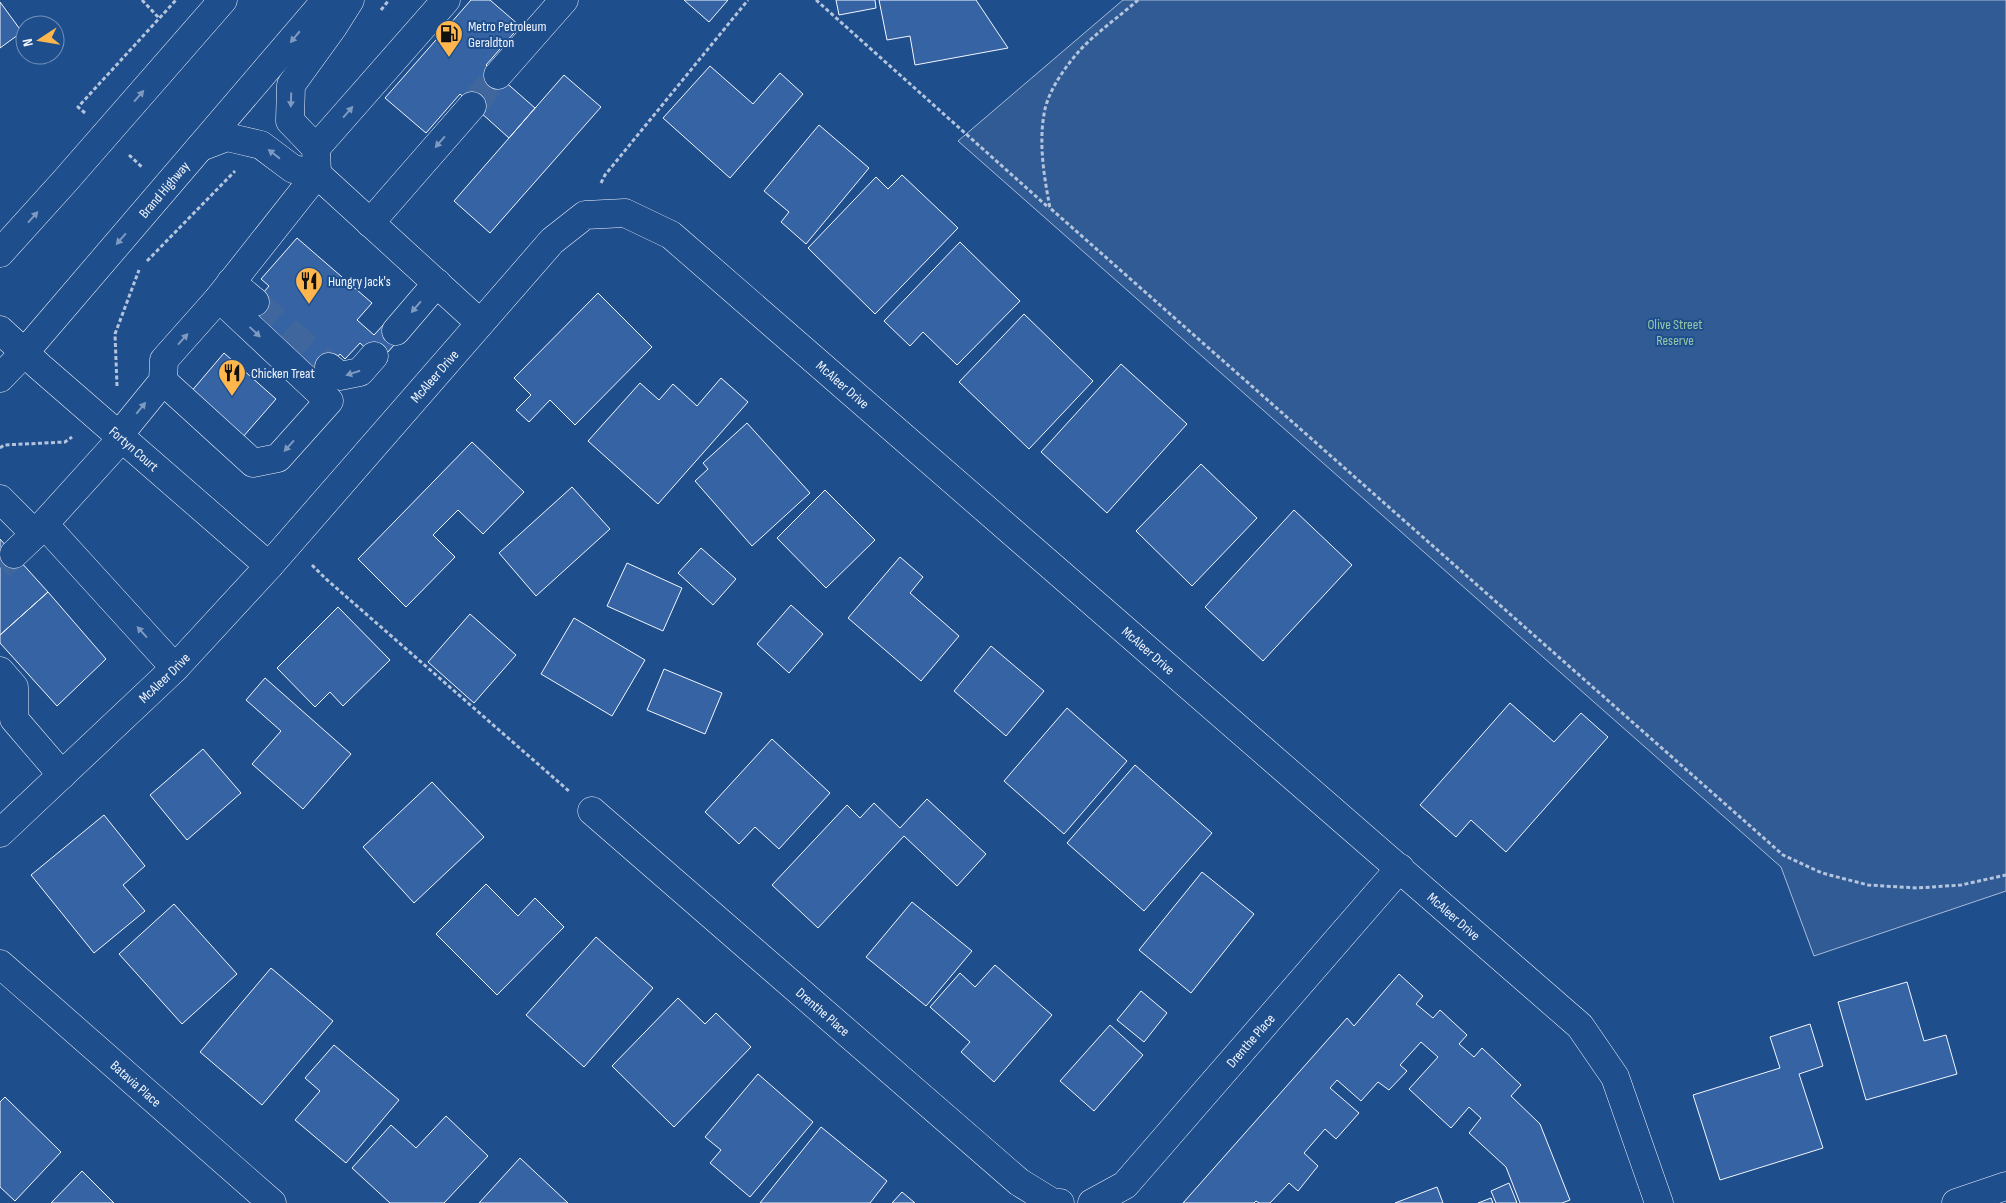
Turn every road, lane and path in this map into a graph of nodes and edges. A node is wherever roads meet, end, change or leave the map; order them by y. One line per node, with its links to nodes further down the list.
1 (142, 0): 13 (path)
2 (176, 0): 13 (path)
3 (223, 0): 25 (main road, one-way to 3)
4 (326, 0): 18 (main road, Brand Highway, one-way to 18)
5 (350, 0): 20 (main road, one-way to 20)
6 (389, 0): 12 (path)
7 (446, 0): 20 (main road, one-way to 7)
8 (564, 0): 14 (main road)
9 (748, 0): 22 (path)
10 (816, 0): 23 (path)
11 (1138, 0): 23 (path)
12 (377, 15)
13 (159, 18): 16 (path)
14 (498, 75)
15 (472, 106): 24 (main road, one-way to 24)
16 (89, 117)
17 (261, 145): 18 (main road); 20 (main road, one-way to 17); 37 (path)
18 (201, 147): 32 (main road, Brand Highway, one-way to 32)
19 (123, 149): 21 (path)
20 (316, 161): 24 (main road); 27 (main road)
21 (149, 174)
22 (606, 175)
23 (1050, 208): 54 (path)
24 (370, 223): 26 (main road)
25 (0, 253)
26 (437, 283): 29 (main road); 31 (main road, one-way to 31)
27 (225, 290): 28 (main road); 36 (main road, one-way to 27); 36 (main road, one-way to 36)
28 (255, 302)
29 (480, 323): 44 (main road, McAleer Drive); 53 (main road, McAleer Drive)
30 (0, 330): 32 (main road, Fortyn Court)
31 (396, 331)
32 (24, 353): 35 (main road, Brand Highway); 39 (main road, Fortyn Court)
33 (374, 356): 34 (main road, one-way to 34)
34 (329, 368)
35 (0, 378)
36 (163, 381): 39 (main road, one-way to 36)
37 (117, 387)
38 (77, 432): 40 (path)
39 (120, 436): 42 (main road); 44 (main road, Fortyn Court)
40 (0, 448)
41 (0, 499): 42 (main road)
42 (39, 529): 43 (main road); 46 (main road, one-way to 42)
43 (14, 554)
44 (269, 566): 46 (main road, McAleer Drive)
45 (326, 579): 50 (path)
46 (175, 668): 49 (main road, McAleer Drive)
47 (0, 671): 48 (main road)
48 (7, 718): 49 (main road)
49 (62, 775): 52 (main road, McAleer Drive)
50 (554, 778)
51 (592, 811): 58 (main road, Drenthe Place)
52 (0, 833)
53 (1400, 868): 59 (main road, Drenthe Place); 60 (main road, McAleer Drive)
54 (2006, 875)
55 (0, 964): 57 (main road, Batavia Place)
56 (2006, 1186): 61 (main road)
57 (272, 1203)
58 (1060, 1203)
59 (1092, 1203)
60 (1659, 1203)
61 (1956, 1203)

